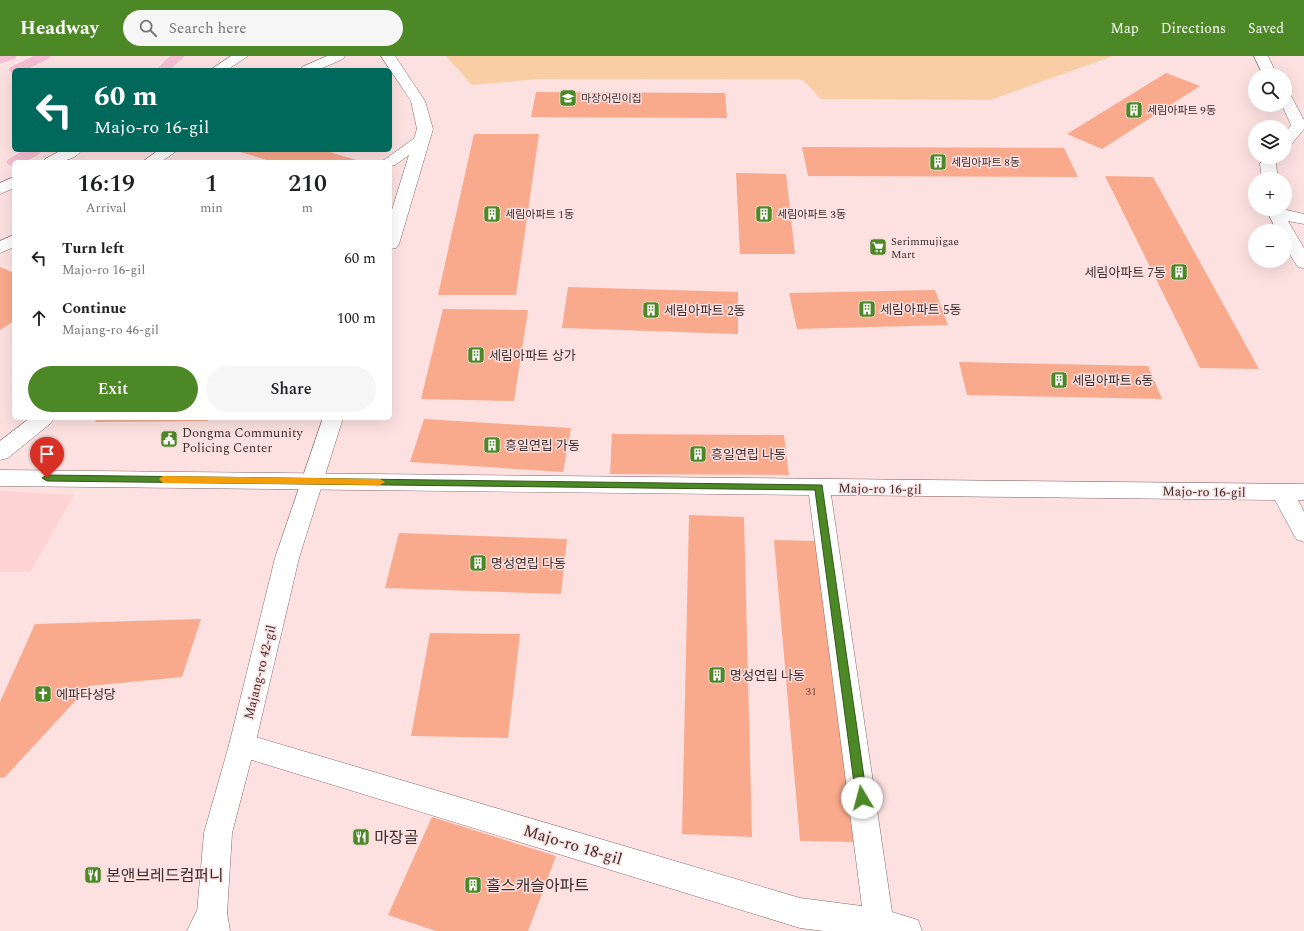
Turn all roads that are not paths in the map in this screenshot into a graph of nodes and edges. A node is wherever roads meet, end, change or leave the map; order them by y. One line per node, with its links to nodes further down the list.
1 (10, 56): 8 (highway)
2 (44, 56): 9 (highway)
3 (178, 56): 10 (highway)
4 (241, 56): 11 (street)
5 (338, 56): 12 (street)
6 (388, 56): 18 (street)
7 (1262, 56): 13 (street)
8 (0, 60)
9 (19, 68)
10 (164, 68)
11 (220, 68)
12 (311, 68)
13 (1267, 68)
14 (12, 71): 15 (highway)
15 (0, 77)
16 (1292, 112): 17 (street)
17 (1292, 134)
18 (422, 140): 25 (street); 33 (street)
19 (32, 152): 22 (highway)
20 (70, 152): 23 (street)
21 (167, 152): 24 (street)
22 (18, 160)
23 (55, 160)
24 (153, 160)
25 (392, 160)
26 (12, 163): 27 (highway)
27 (0, 170)
28 (12, 183): 29 (street)
29 (0, 189)
30 (1277, 216): 36 (street)
31 (1292, 216): 32 (street)
32 (1304, 219)
33 (392, 238)
34 (12, 241): 35 (street)
35 (0, 248)
36 (1304, 263)
37 (41, 420): 39 (street)
38 (332, 420): 41 (street, Majang-ro 42-gil)
39 (0, 452)
40 (0, 478): 41 (street, Majo-ro 16-gil)
41 (312, 481): 42 (street, Majo-ro 16-gil); 46 (street, Majang-ro 42-gil)
42 (819, 487): 43 (street, Majo-ro 16-gil); 48 (street)
43 (1282, 492): 44 (street, Majo-ro 16-gil); 45 (street)
44 (1304, 492)
45 (1304, 533)
46 (242, 745): 47 (street, Majang-ro 42-gil); 48 (street, Majo-ro 18-gil)
47 (209, 925)
48 (878, 927): 49 (street, Majo-ro 18-gil)
49 (906, 931)

